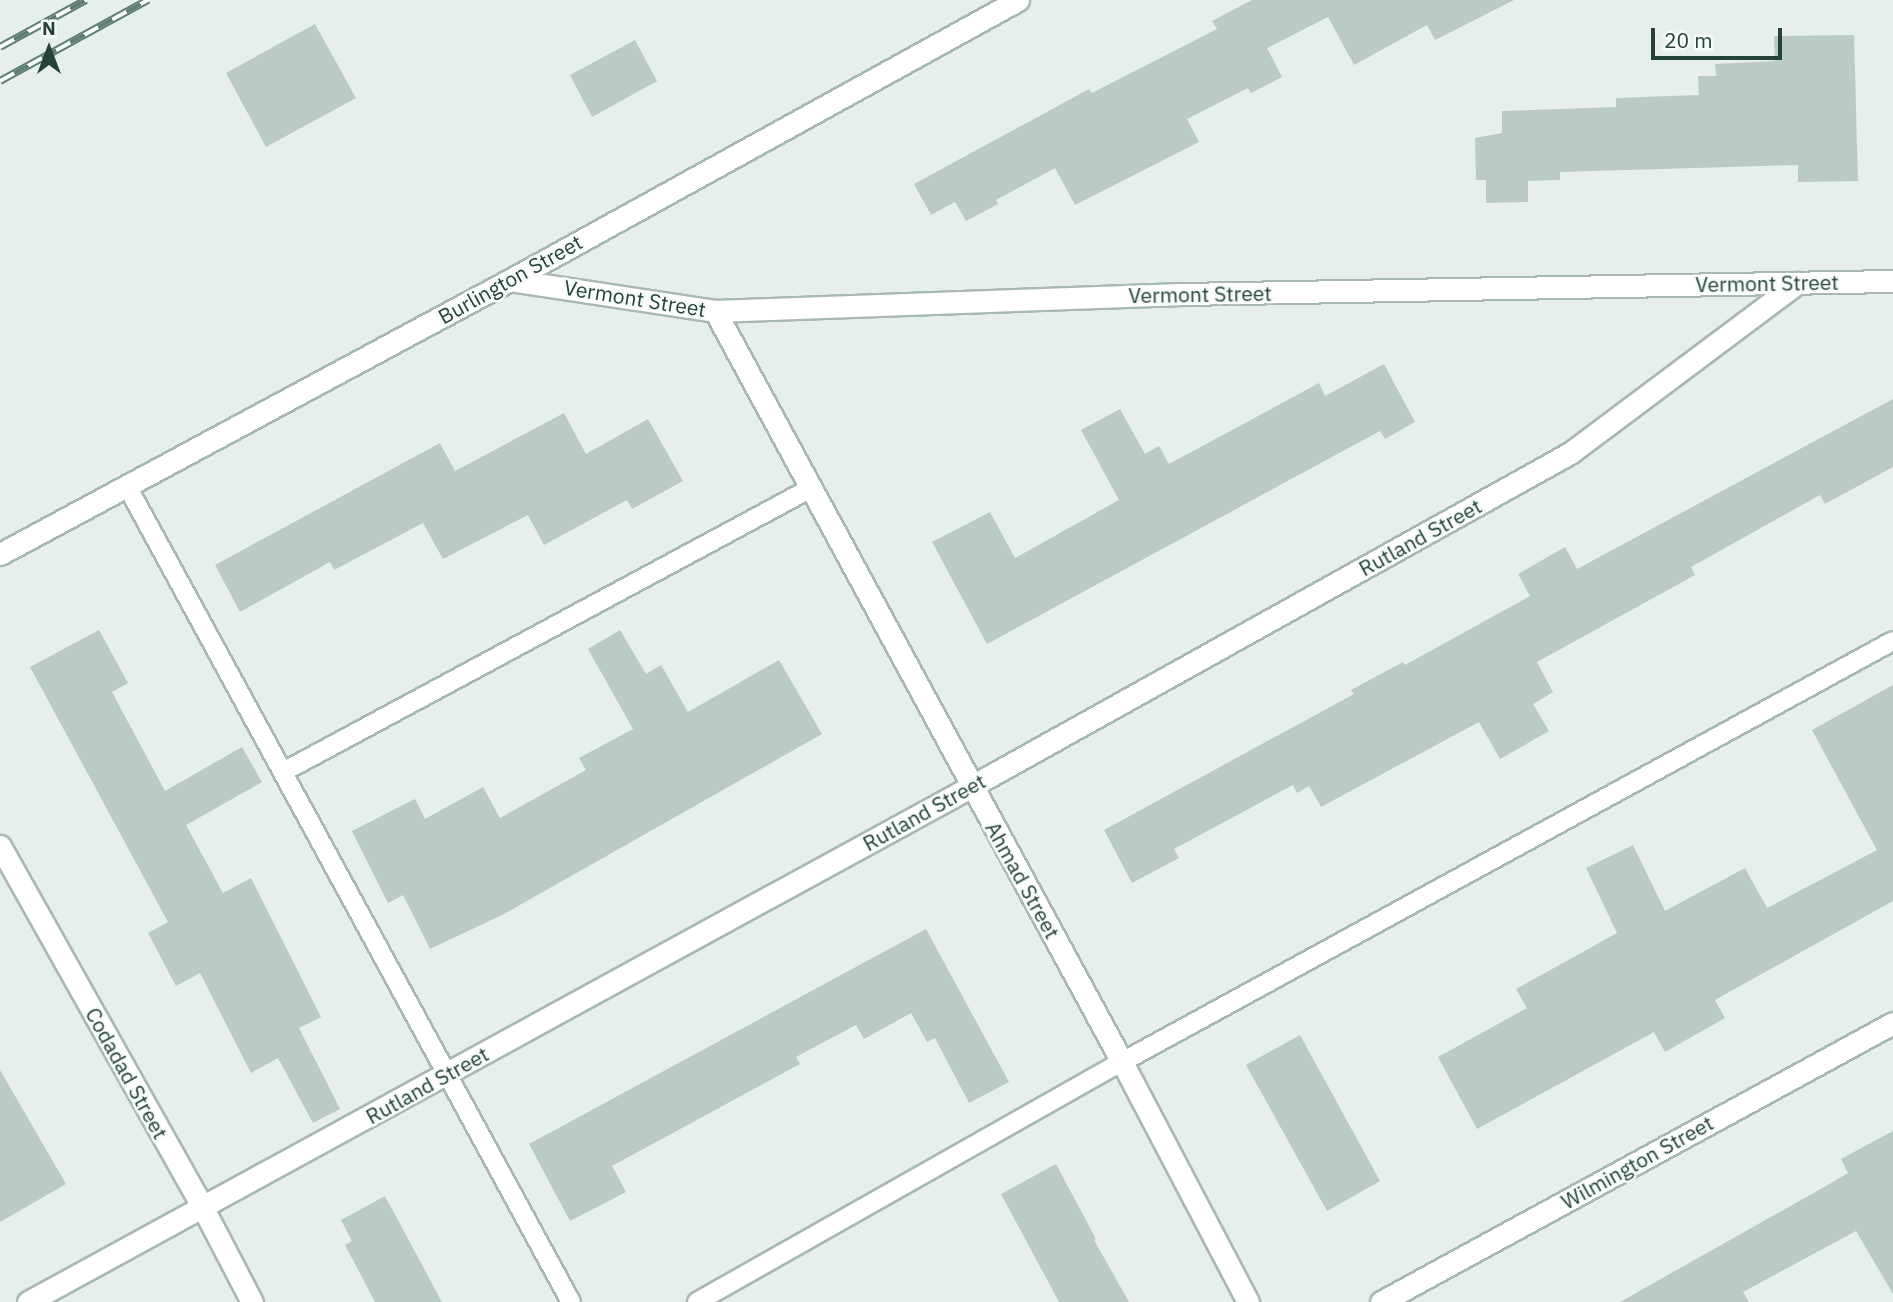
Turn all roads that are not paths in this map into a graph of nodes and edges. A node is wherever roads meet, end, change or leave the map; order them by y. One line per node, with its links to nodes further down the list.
1 (1018, 0): 2 (street, Burlington Street)
2 (510, 280): 5 (street, Vermont Street); 6 (street, Burlington Street)
3 (1893, 281): 4 (street, Vermont Street)
4 (1797, 283): 5 (street, Vermont Street); 11 (street, Rutland Street)
5 (715, 311): 7 (street, Ahmad Street)
6 (127, 485): 8 (street, Burlington Street); 10 (lane)
7 (811, 488): 10 (lane); 11 (street, Ahmad Street)
8 (0, 554)
9 (1893, 641): 14 (lane)
10 (283, 772): 15 (lane)
11 (972, 786): 14 (street, Ahmad Street); 15 (street, Rutland Street)
12 (0, 846): 16 (street, Codadad Street)
13 (1893, 1023): 22 (street, Wilmington Street)
14 (1122, 1062): 20 (lane); 21 (street, Ahmad Street)
15 (448, 1073): 16 (street, Rutland Street); 19 (lane)
16 (203, 1208): 17 (street, Rutland Street); 18 (street, Codadad Street)
17 (27, 1302)
18 (252, 1302)
19 (571, 1302)
20 (697, 1302)
21 (1248, 1302)
22 (1381, 1302)

